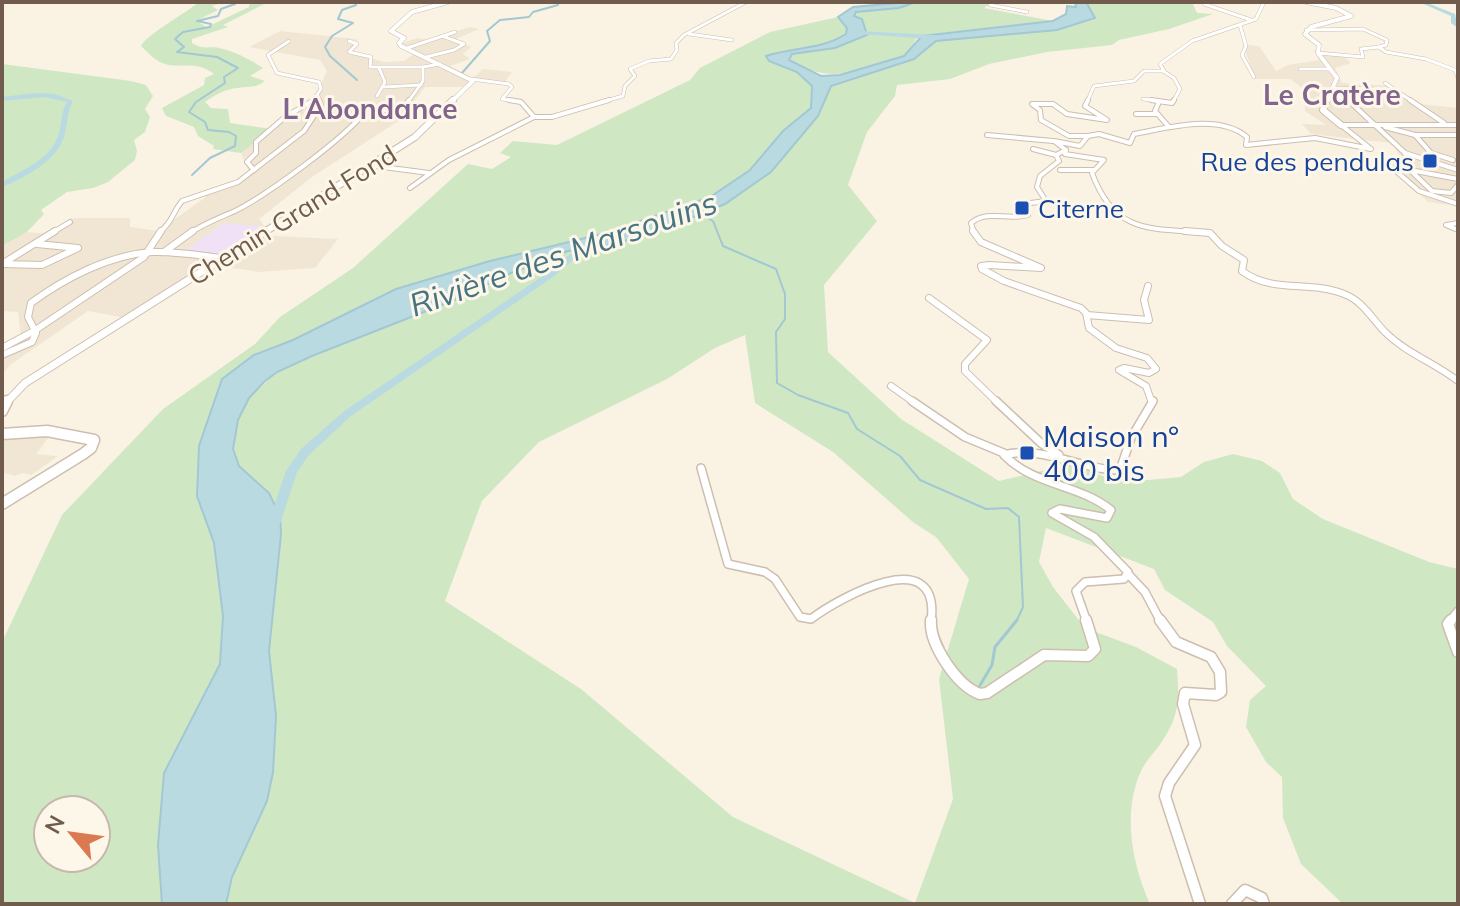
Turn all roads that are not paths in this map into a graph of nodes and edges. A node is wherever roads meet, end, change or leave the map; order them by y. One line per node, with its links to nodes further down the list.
1 (448, 2): 20 (street)
2 (746, 2): 12 (street)
3 (995, 2): 7 (street)
4 (1264, 2): 8 (street)
5 (1306, 2): 10 (street)
6 (1204, 4): 8 (street)
7 (1027, 12)
8 (1253, 21): 9 (street)
9 (1240, 25): 28 (street); 29 (street)
10 (1306, 30): 19 (street); 21 (street)
11 (455, 32): 13 (street)
12 (687, 33): 14 (street); 46 (street)
13 (442, 36): 20 (street); 22 (street)
14 (732, 40)
15 (289, 41): 17 (street)
16 (349, 41): 25 (street)
17 (281, 42): 18 (street); 38 (street)
18 (270, 43)
19 (1379, 47): 21 (street); 30 (street)
20 (407, 48): 22 (street)
21 (1318, 53): 27 (street)
22 (426, 57): 23 (street)
23 (440, 64): 24 (street); 31 (street)
24 (423, 67): 25 (street); 33 (street)
25 (379, 68): 34 (street)
26 (1300, 69): 27 (street)
27 (1331, 69): 35 (street)
28 (1163, 71): 43 (street); 55 (street)
29 (1254, 77)
30 (1458, 78)
31 (471, 79): 46 (street); 63 (street, Chemin Grand Fond)
32 (1385, 83): 40 (street)
33 (421, 85): 34 (street); 76 (street)
34 (384, 87): 39 (street)
35 (1334, 88): 36 (street); 37 (street)
36 (1376, 89)
37 (1331, 94): 41 (street); 47 (street)
38 (318, 96): 64 (street); 64 (street)
39 (377, 96)
40 (1405, 96): 41 (street); 49 (street)
41 (1342, 97): 48 (street)
42 (1143, 99): 43 (street)
43 (1159, 102): 45 (street)
44 (1136, 114): 45 (street)
45 (1157, 114): 51 (street)
46 (534, 117): 68 (street)
47 (1341, 125): 48 (street); 51 (street)
48 (1377, 125): 49 (street); 53 (street); 59 (street)
49 (1446, 125): 50 (street)
50 (1458, 125)
51 (1169, 127): 55 (street)
52 (987, 135): 56 (street)
53 (1415, 135): 54 (street); 62 (street)
54 (1458, 135)
55 (1088, 136): 56 (street)
56 (1053, 141): 58 (street)
57 (1033, 149): 61 (street)
58 (1066, 150): 61 (street); 66 (street)
59 (1405, 153): 62 (street); 71 (street)
60 (1458, 154): 62 (street)
61 (1056, 155): 82 (street)
62 (1452, 162): 67 (street)
63 (368, 165): 68 (street); 78 (street, Chemin Grand Fond)
64 (254, 170): 77 (street)
65 (1060, 170): 66 (street)
66 (1093, 170): 86 (street)
67 (1458, 170)
68 (429, 173): 70 (street)
69 (1458, 182): 69 (street)
70 (410, 188)
71 (1458, 204)
72 (70, 222): 75 (street)
73 (1458, 223): 74 (street)
74 (1458, 230)
75 (37, 244): 79 (street); 79 (street)
76 (164, 252): 77 (street); 78 (street)
77 (148, 254): 83 (street); 83 (street)
78 (221, 258): 88 (street, Chemin Grand Fond)
79 (2, 264)
80 (1148, 286): 82 (street)
81 (929, 298): 91 (street)
82 (1087, 315): 91 (street)
83 (32, 328): 84 (street); 85 (street)
84 (2, 348)
85 (2, 355)
86 (1458, 381)
87 (891, 386): 90 (street)
88 (2, 411)
89 (2, 434): 93 (street)
90 (1006, 454): 91 (street); 94 (street)
91 (1065, 459)
92 (701, 468): 94 (street)
93 (2, 504)
94 (1129, 575): 97 (street)
95 (1458, 611): 96 (street)
96 (1458, 652)
97 (1200, 904)
98 (1232, 904): 99 (street)
99 (1264, 904)

